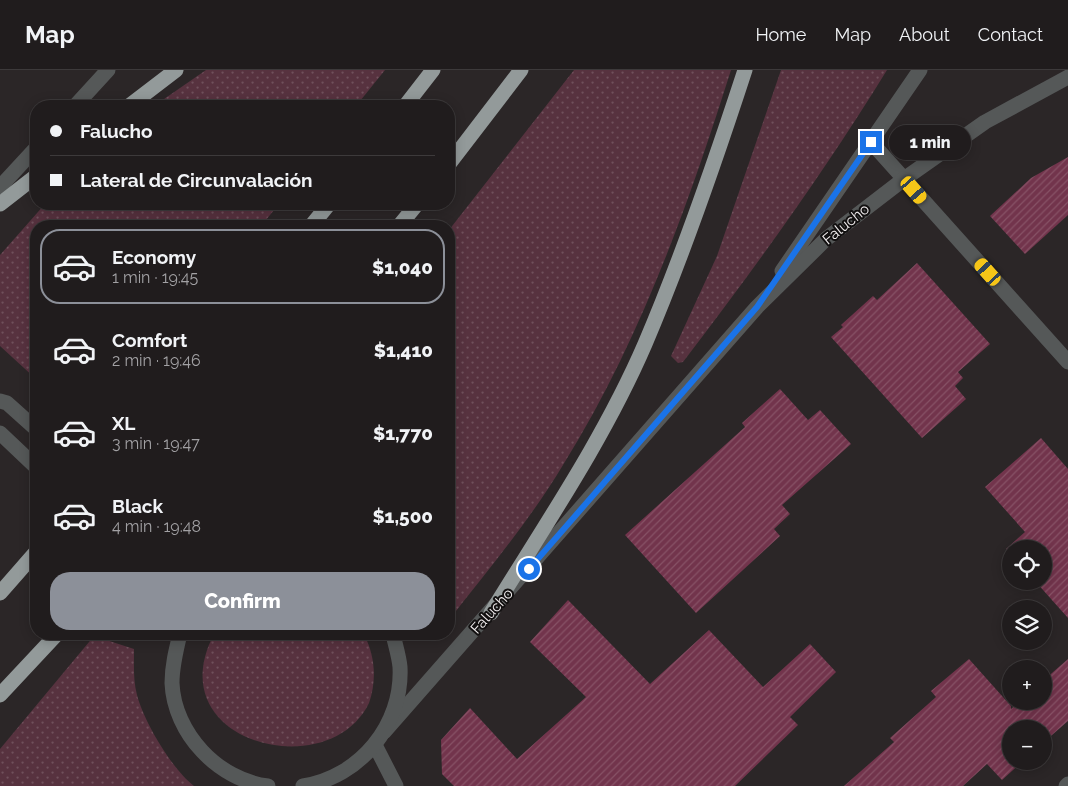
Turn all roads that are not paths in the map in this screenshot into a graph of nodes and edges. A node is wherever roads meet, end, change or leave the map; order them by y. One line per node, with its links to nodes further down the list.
1 (108, 70): 8 (street)
2 (176, 70): 9 (highway)
3 (433, 70): 10 (highway)
4 (521, 70): 13 (highway)
5 (745, 70): 30 (highway)
6 (920, 70): 11 (street)
7 (1068, 77): 14 (street, Falucho)
8 (80, 100)
9 (136, 100)
10 (410, 100)
11 (871, 142): 14 (street); 22 (street)
12 (30, 154): 16 (street)
13 (455, 156)
14 (904, 179): 22 (street, Falucho); 23 (street)
15 (30, 181): 17 (highway)
16 (0, 187)
17 (0, 204)
18 (324, 210): 20 (highway)
19 (412, 210): 21 (highway)
20 (316, 220)
21 (405, 220)
22 (757, 307): 30 (street, Falucho)
23 (1068, 362)
24 (0, 401): 25 (street)
25 (30, 424)
26 (0, 433): 27 (street)
27 (30, 461)
28 (30, 559): 29 (highway)
29 (0, 593)
30 (491, 613): 37 (street, Falucho)
31 (51, 640): 36 (highway)
32 (171, 640): 35 (street)
33 (178, 640): 35 (street)
34 (394, 640): 37 (street)
35 (174, 656): 40 (street)
36 (0, 695)
37 (384, 732): 38 (street)
38 (375, 745): 39 (street); 43 (street)
39 (360, 760): 41 (street); 42 (street)
40 (268, 786)
41 (303, 786)
42 (336, 786)
43 (396, 786)

